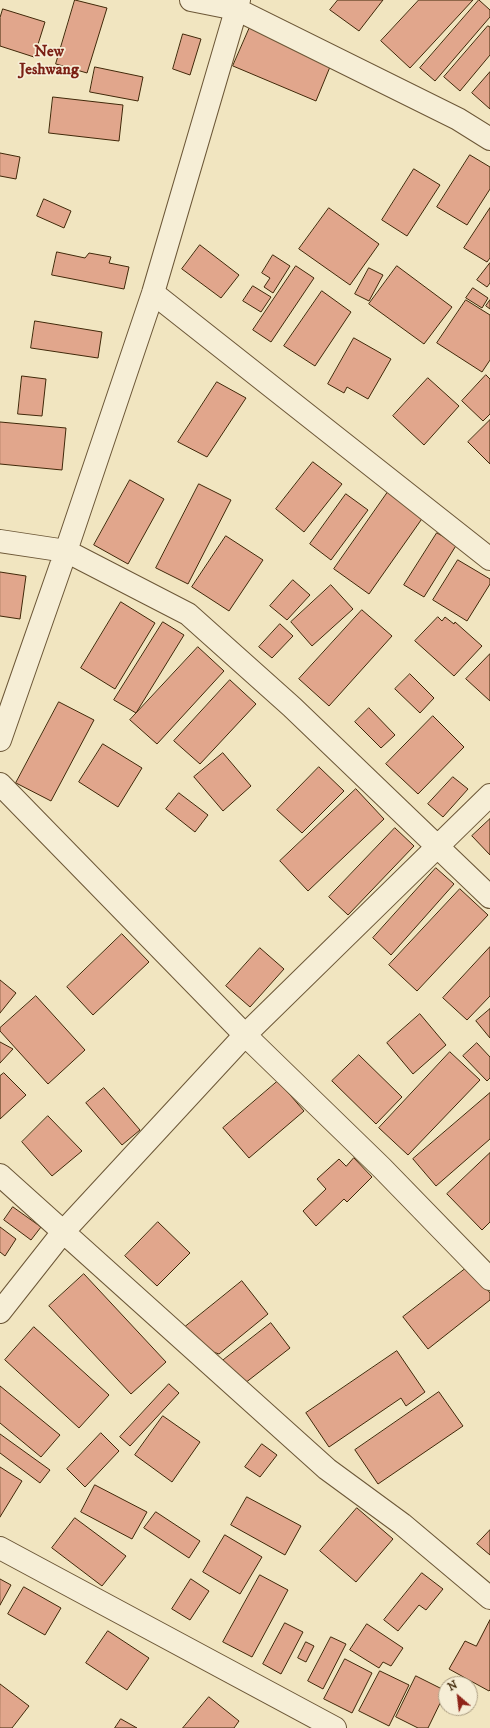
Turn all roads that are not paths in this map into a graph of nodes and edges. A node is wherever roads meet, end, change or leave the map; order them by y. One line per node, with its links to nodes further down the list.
1 (191, 0): 2 (street)
2 (238, 5): 3 (street); 4 (street)
3 (490, 139)
4 (153, 293): 6 (street); 7 (street)
5 (0, 541): 6 (street)
6 (66, 551): 8 (street); 11 (street)
7 (490, 559)
8 (0, 740)
9 (0, 784): 13 (street)
10 (490, 795): 11 (street)
11 (437, 847): 12 (street); 13 (street)
12 (490, 897)
13 (245, 1035): 15 (street); 16 (street)
14 (0, 1176): 15 (street)
15 (63, 1232): 17 (street); 19 (street)
16 (490, 1280)
17 (0, 1312)
18 (0, 1548): 20 (street)
19 (490, 1598)
20 (335, 1728)

